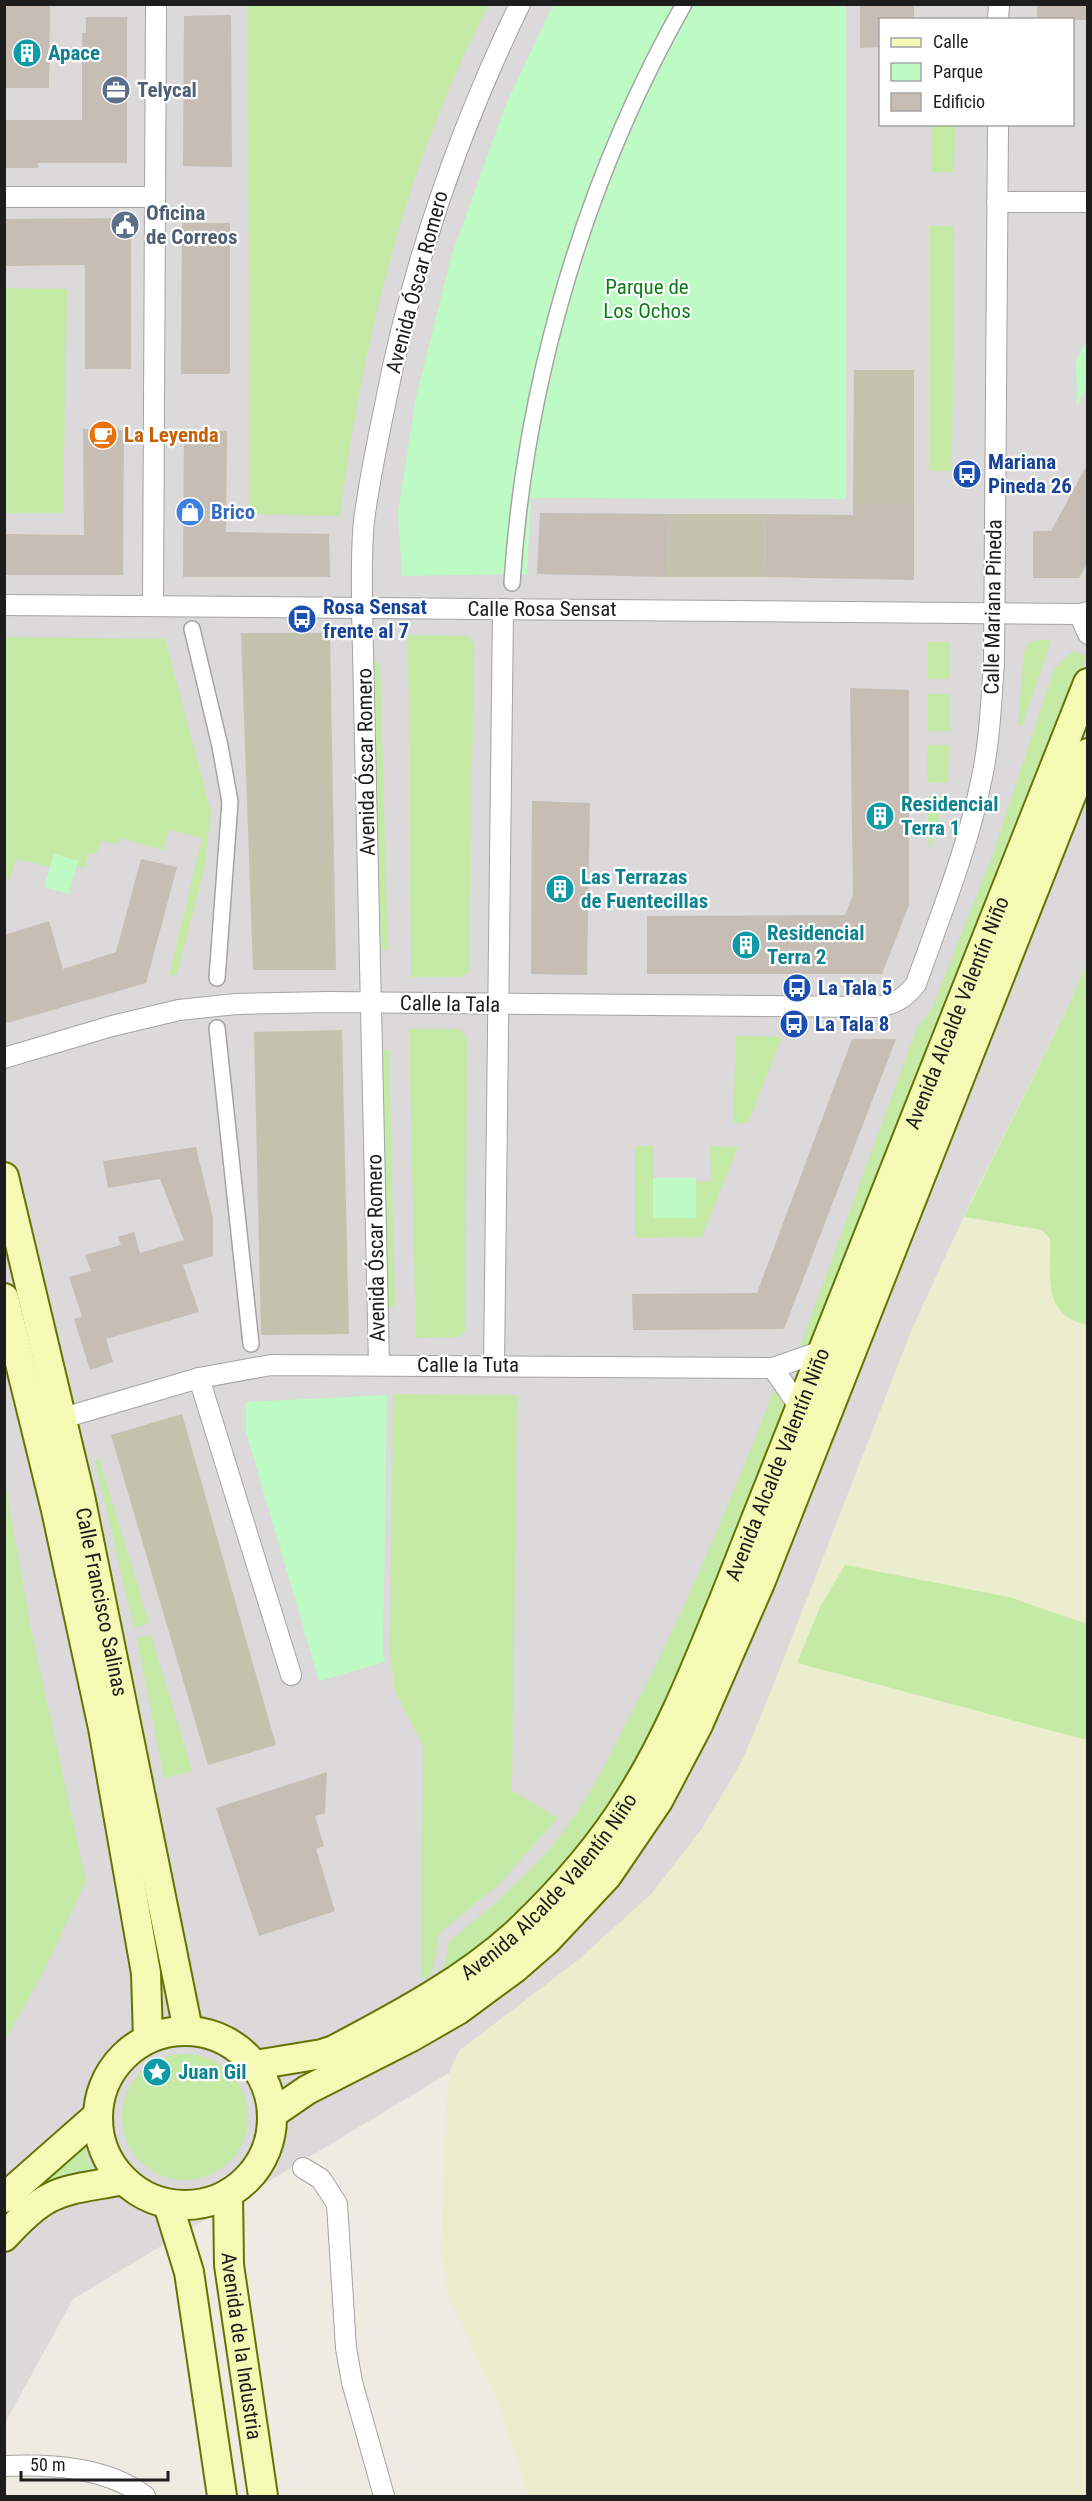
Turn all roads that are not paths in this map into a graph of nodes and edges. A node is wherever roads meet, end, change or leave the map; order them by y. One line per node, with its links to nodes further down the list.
1 (156, 4): 6 (street)
2 (520, 4): 12 (street, Avenida Óscar Romero)
3 (684, 4): 9 (street)
4 (998, 126): 7 (street, Calle Mariana Pineda)
5 (4, 197): 6 (street)
6 (155, 197): 11 (street)
7 (997, 202): 8 (street); 15 (street, Calle Mariana Pineda)
8 (1088, 202)
9 (512, 583)
10 (4, 605): 11 (street, Calle Rosa Sensat)
11 (153, 606): 12 (street, Calle Rosa Sensat)
12 (362, 608): 13 (street, Calle Rosa Sensat); 22 (street, Avenida Óscar Romero)
13 (503, 609): 15 (street, Calle Rosa Sensat); 23 (street)
14 (1083, 613): 15 (street, Calle Rosa Sensat); 17 (street, Calle Rosa Sensat)
15 (994, 614): 21 (street, Calle Mariana Pineda)
16 (192, 629): 20 (street)
17 (1088, 634)
18 (1088, 683): 29 (main road, Avenida Alcalde Valentín Niño)
19 (1088, 753): 40 (main road, Avenida Alcalde Valentín Niño)
20 (217, 978)
21 (901, 1000): 23 (street, Calle la Tala)
22 (371, 1003): 23 (street, Calle la Tala); 25 (street, Calle la Tala); 30 (street, Avenida Óscar Romero)
23 (498, 1004): 31 (street)
24 (217, 1028): 28 (street)
25 (4, 1058)
26 (4, 1177): 35 (main road, Calle Francisco Salinas)
27 (4, 1298): 38 (main road, Calle Francisco Salinas)
28 (251, 1344)
29 (822, 1351): 32 (street, Calle la Tuta); 34 (main road, Avenida Alcalde Valentín Niño)
30 (379, 1365): 31 (street, Calle la Tuta); 33 (street, Calle la Tuta)
31 (494, 1366): 32 (street, Calle la Tuta)
32 (773, 1368): 34 (street)
33 (200, 1378): 35 (street, Calle la Tuta); 36 (street)
34 (800, 1408): 39 (main road, Avenida Alcalde Valentín Niño)
35 (63, 1418): 37 (main road, Calle Francisco Salinas)
36 (291, 1675)
37 (188, 2030): 38 (main road); 39 (main road)
38 (148, 2038): 41 (main road)
39 (255, 2065): 40 (main road)
40 (272, 2114): 44 (main road)
41 (97, 2116): 43 (main road); 45 (main road)
42 (303, 2168): 52 (street)
43 (123, 2180): 46 (main road); 47 (main road)
44 (228, 2194): 46 (main road); 51 (main road, Avenida de la Industria)
45 (4, 2198)
46 (168, 2204): 50 (main road, Avenida de la Industria)
47 (4, 2237)
48 (4, 2466): 49 (street)
49 (145, 2496)
50 (222, 2496)
51 (263, 2496)
52 (384, 2496)

